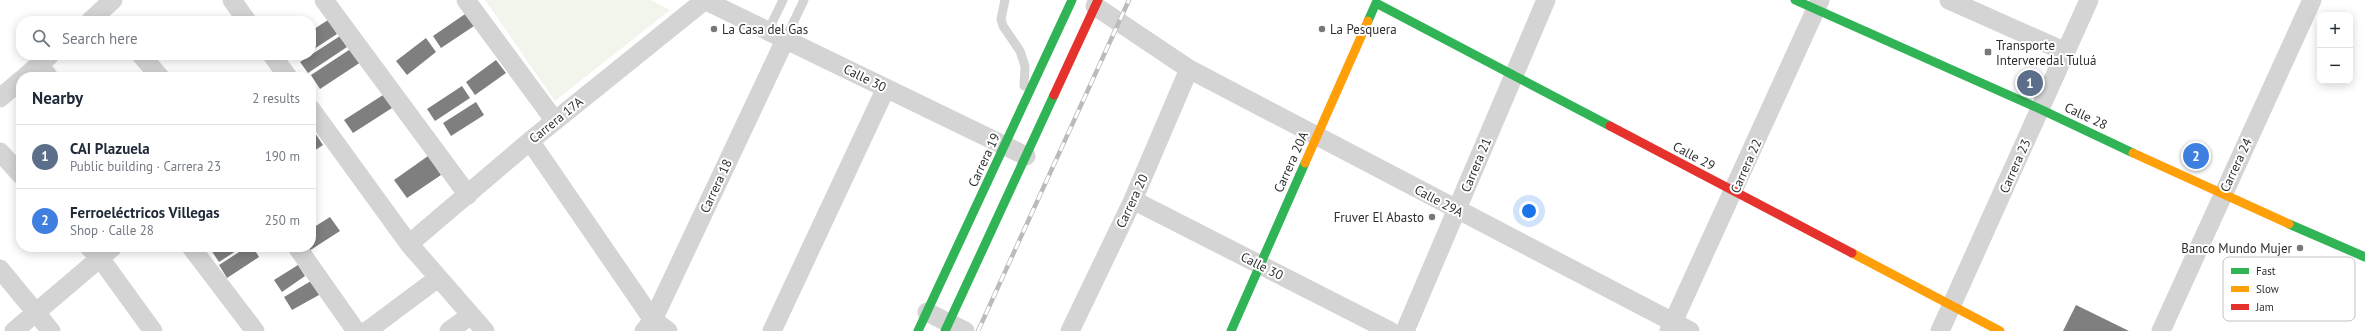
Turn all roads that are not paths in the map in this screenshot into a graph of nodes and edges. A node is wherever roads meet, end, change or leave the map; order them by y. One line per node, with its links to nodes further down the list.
1 (232, 0): 17 (street)
2 (324, 0): 43 (street)
3 (466, 0): 35 (street)
4 (705, 0): 18 (street, Calle 30); 35 (street, Carrera 17A)
5 (782, 0): 18 (lane)
6 (804, 0): 19 (lane)
7 (1005, 0): 33 (lane)
8 (1072, 0): 33 (street, Carrera 19)
9 (1546, 0): 28 (street, Carrera 21)
10 (1795, 0): 16 (street, Calle 28)
11 (1949, 0): 20 (street)
12 (2089, 0): 20 (street, Carrera 23)
13 (2312, 0): 44 (street, Carrera 24)
14 (1096, 3): 24 (street, Calle 29A); 40 (street)
15 (1376, 3): 28 (street, Calle 29); 36 (street, Carrera 20A)
16 (1818, 5): 32 (street, Calle 28); 42 (street, Carrera 22)
17 (243, 16)
18 (768, 31): 19 (street, Calle 30)
19 (785, 40): 30 (street, Calle 30); 60 (street, Carrera 18)
20 (2066, 52): 32 (street, Carrera 23)
21 (145, 60): 26 (street)
22 (276, 60): 27 (street)
23 (46, 66): 25 (street)
24 (1189, 69): 36 (street, Calle 29A); 45 (street, Carrera 20)
25 (35, 72)
26 (156, 72)
27 (284, 72)
28 (1513, 75): 42 (street, Calle 29); 46 (street, Carrera 21)
29 (16, 84): 31 (street)
30 (886, 88): 38 (street, Calle 30); 72 (street)
31 (0, 98)
32 (2040, 109): 44 (street, Calle 28); 56 (street, Carrera 23)
33 (1019, 115): 38 (street, Carrera 19)
34 (316, 116): 47 (street)
35 (555, 121): 37 (street, Carrera 17A)
36 (1317, 137): 46 (street, Calle 29A); 53 (street, Carrera 20A)
37 (530, 141): 43 (street, Carrera 17A); 60 (street)
38 (1005, 146): 40 (street, Calle 30); 58 (street, Carrera 19)
39 (0, 152): 41 (street)
40 (1026, 156): 62 (street)
41 (16, 169)
42 (1734, 192): 56 (street, Calle 29); 61 (street, Carrera 22)
43 (468, 194): 47 (street, Carrera 17A)
44 (2222, 195): 52 (street, Calle 28); 81 (street, Carrera 24)
45 (1133, 200): 53 (street, Calle 30); 74 (street, Carrera 20)
46 (1457, 210): 61 (street, Calle 29A); 77 (street, Carrera 21)
47 (409, 244): 55 (street)
48 (100, 252): 57 (street)
49 (102, 252): 65 (street)
50 (195, 252): 66 (street)
51 (301, 252): 67 (street)
52 (2365, 257)
53 (1260, 264): 75 (street, Carrera 20A); 76 (street, Calle 30)
54 (0, 269): 57 (street)
55 (438, 278): 59 (street); 68 (street)
56 (1951, 306): 79 (street, Carrera 23); 80 (street, Calle 29)
57 (37, 311): 63 (street); 64 (street)
58 (927, 312): 62 (street); 73 (street, Carrera 19)
59 (471, 315): 69 (street); 70 (street)
60 (648, 325): 71 (street)
61 (1671, 327): 78 (street, Calle 29A)
62 (953, 328)
63 (14, 331)
64 (51, 331)
65 (153, 331)
66 (255, 331)
67 (356, 331)
68 (367, 331)
69 (450, 331)
70 (485, 331)
71 (668, 331)
72 (772, 331)
73 (918, 331)
74 (1070, 331)
75 (1231, 331)
76 (1390, 331)
77 (1405, 331)
78 (1690, 331)
79 (1940, 331)
80 (2000, 331)
81 (2161, 331)

